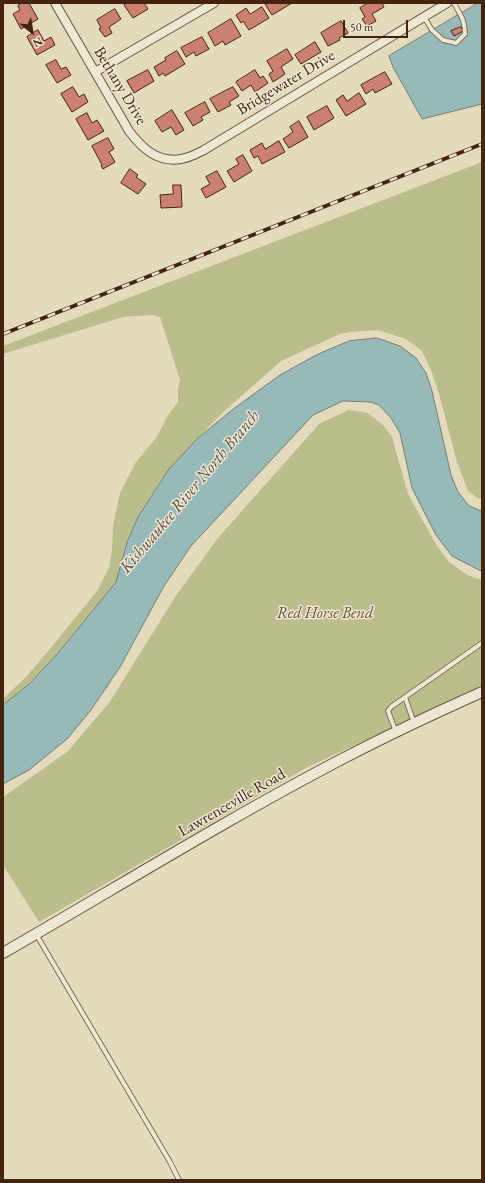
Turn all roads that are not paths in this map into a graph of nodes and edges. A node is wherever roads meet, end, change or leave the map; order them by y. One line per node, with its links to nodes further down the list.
1 (55, 3): 6 (street, Bethany Drive)
2 (214, 3): 6 (street)
3 (447, 3): 5 (street, Bridgewater Drive)
4 (454, 3): 5 (lane)
5 (424, 17): 7 (street, Bridgewater Drive)
6 (95, 72): 7 (street, Bethany Drive)
7 (180, 160)
8 (482, 643): 10 (lane)
9 (482, 692): 11 (street, Lawrenceville Road)
10 (405, 697): 11 (lane); 12 (lane)
11 (414, 723): 12 (street, Lawrenceville Road)
12 (396, 732): 13 (street, Lawrenceville Road)
13 (36, 934): 14 (street, Lawrenceville Road); 15 (lane)
14 (3, 953)
15 (180, 1180)

